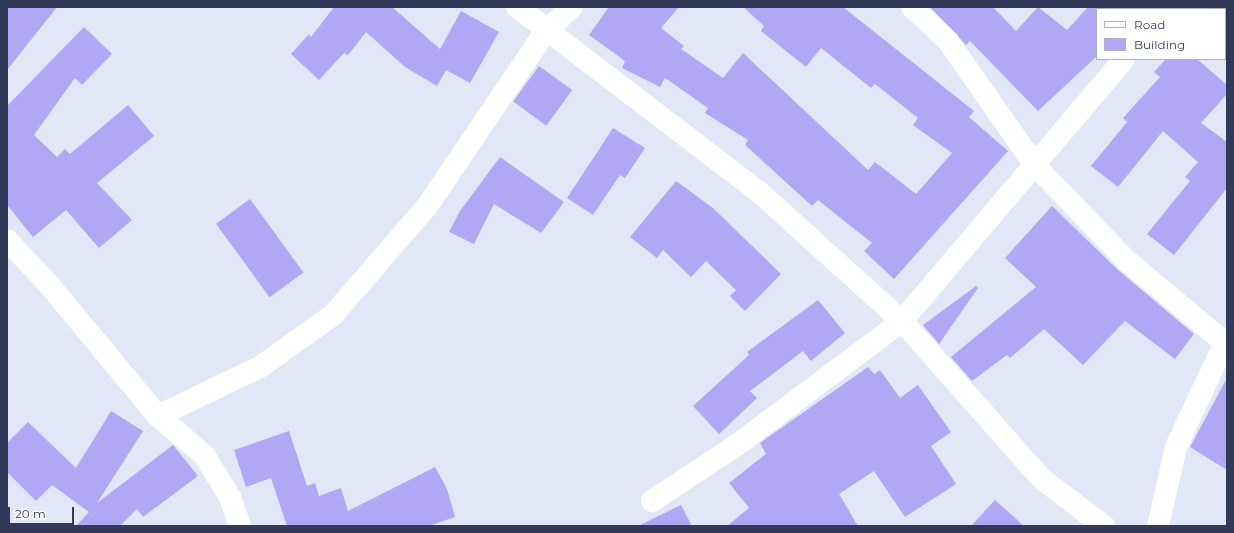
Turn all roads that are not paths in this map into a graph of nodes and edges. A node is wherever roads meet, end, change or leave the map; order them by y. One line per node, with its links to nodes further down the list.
1 (518, 7): 4 (street)
2 (572, 7): 4 (street)
3 (912, 7): 6 (street)
4 (546, 31): 8 (street); 10 (street)
5 (1123, 60): 6 (street)
6 (1034, 164): 8 (street); 9 (street)
7 (7, 240): 10 (street)
8 (902, 321): 11 (street); 13 (street)
9 (1226, 340): 14 (street)
10 (158, 416): 12 (street)
11 (652, 501)
12 (240, 526)
13 (1104, 526)
14 (1158, 526)

